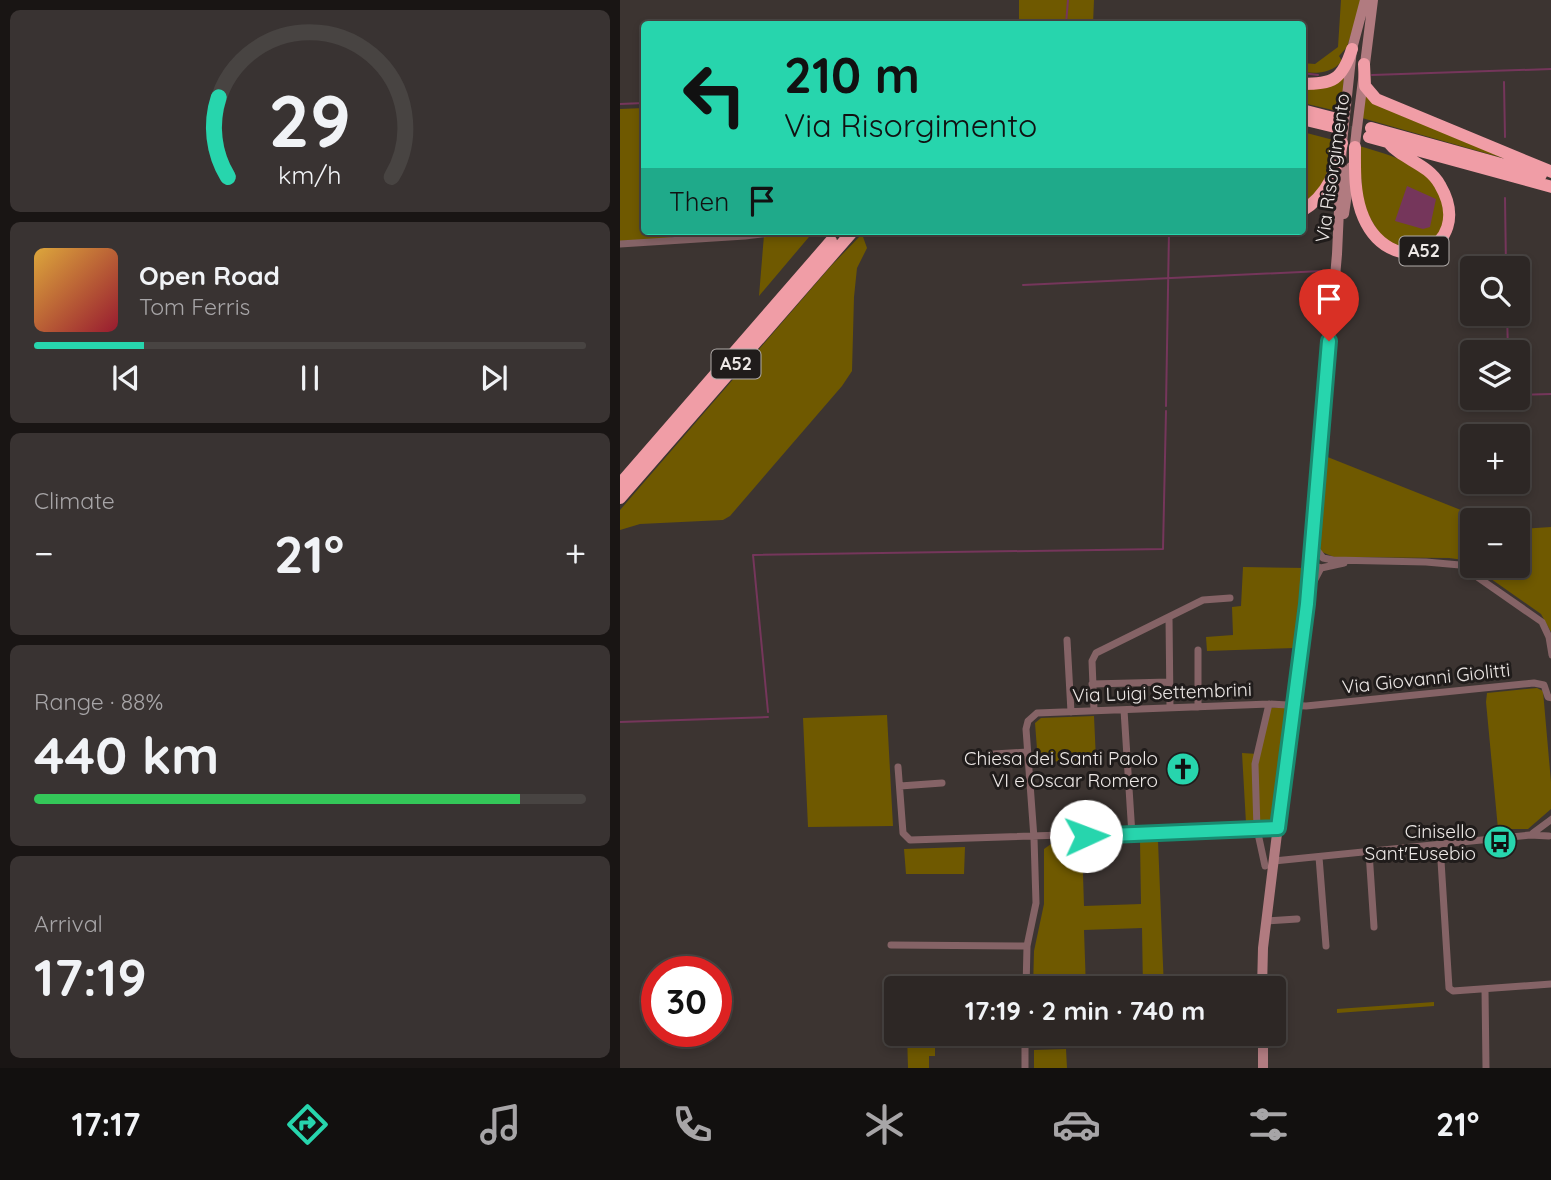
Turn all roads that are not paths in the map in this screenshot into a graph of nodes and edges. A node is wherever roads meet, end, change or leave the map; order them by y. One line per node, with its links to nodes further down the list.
1 (1365, 0): 3 (street, Via Risorgimento)
2 (1373, 0): 4 (street, Via Risorgimento)
3 (1352, 49): 5 (highway); 9 (street, Via Risorgimento)
4 (1364, 64): 9 (street, Via Risorgimento); 11 (highway)
5 (1306, 84)
6 (1306, 112): 9 (highway)
7 (1306, 120): 9 (highway)
8 (1306, 129): 9 (highway)
9 (1341, 134): 10 (highway, A52); 14 (highway); 21 (street, Via Risorgimento)
10 (1388, 142): 12 (highway, A52); 13 (highway, A52)
11 (1552, 172)
12 (1552, 178)
13 (1552, 187)
14 (1306, 208)
15 (753, 235): 18 (street)
16 (838, 235): 19 (highway, A52)
17 (850, 235): 20 (highway, A52)
18 (620, 244)
19 (620, 484)
20 (620, 498)
21 (1312, 544): 22 (street); 24 (street, Via Risorgimento)
22 (1323, 558): 23 (street); 24 (street)
23 (1348, 562): 25 (street); 31 (street)
24 (1311, 563): 25 (street); 26 (street, Via Risorgimento)
25 (1321, 568): 26 (street)
26 (1307, 596): 36 (street, Via Risorgimento)
27 (1230, 598): 28 (street)
28 (1169, 617): 32 (street); 33 (street)
29 (1067, 640): 41 (street)
30 (1198, 650): 37 (street)
31 (1552, 655)
32 (1169, 682): 33 (street); 38 (street)
33 (1092, 684): 40 (street)
34 (1552, 698): 36 (street, Via Giovanni Giolitti)
35 (1269, 704): 36 (street, Via Luigi Settembrini); 37 (street, Via Luigi Settembrini); 49 (street)
36 (1295, 705): 48 (street, Via Risorgimento)
37 (1198, 707): 38 (street, Via Luigi Settembrini)
38 (1170, 708): 39 (street, Via Luigi Settembrini)
39 (1124, 710): 40 (street, Via Luigi Settembrini); 50 (street)
40 (1094, 711): 41 (street, Via Luigi Settembrini)
41 (1071, 712): 42 (street, Via Luigi Settembrini)
42 (1027, 752): 43 (street); 53 (street)
43 (993, 754)
44 (898, 768): 46 (street)
45 (942, 783): 46 (street)
46 (900, 786): 53 (street)
47 (1549, 822): 51 (street); 52 (street)
48 (1278, 828): 49 (street); 57 (street, Via Risorgimento)
49 (1257, 830): 50 (street); 57 (street)
50 (1132, 835): 53 (street)
51 (1530, 835): 52 (street); 54 (street)
52 (1550, 837)
53 (1034, 838): 62 (street)
54 (1440, 845): 55 (street); 67 (street)
55 (1369, 852): 56 (street); 60 (street)
56 (1319, 857): 57 (street); 63 (street)
57 (1269, 864): 59 (street, Via Risorgimento)
58 (1297, 919): 59 (street)
59 (1267, 921): 65 (street, Via Risorgimento)
60 (1374, 927)
61 (891, 945): 62 (street)
62 (1027, 946): 64 (street)
63 (1326, 946)
64 (1026, 976)
65 (1263, 976)
66 (1552, 984): 67 (street)
67 (1485, 989): 72 (street)
68 (1025, 1046): 70 (street)
69 (1263, 1046): 71 (street)
70 (1025, 1068)
71 (1263, 1068)
72 (1486, 1068)

